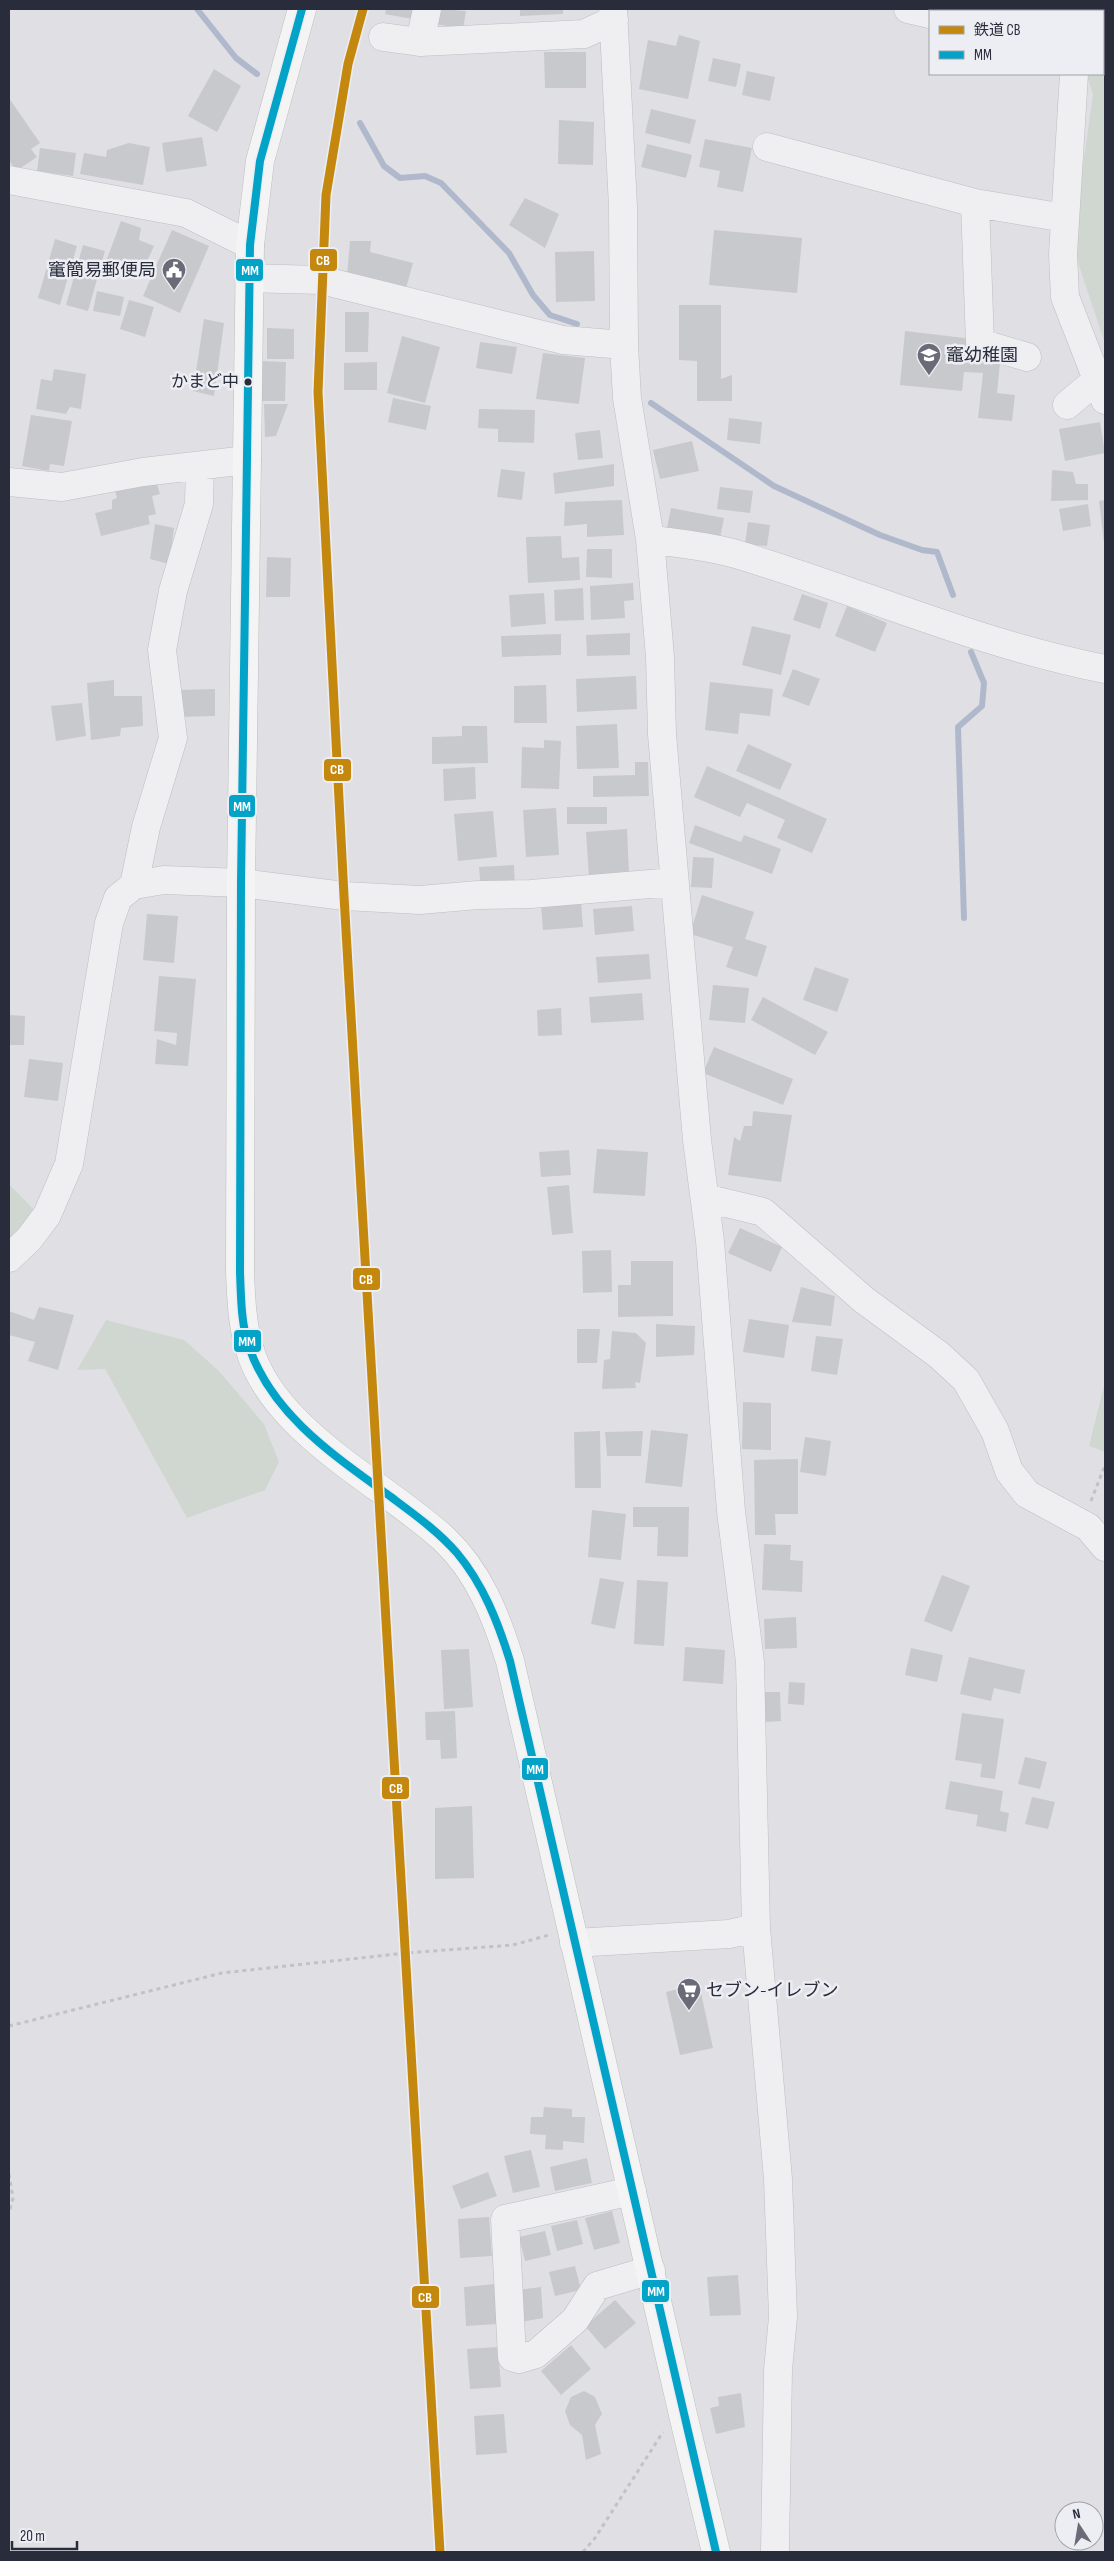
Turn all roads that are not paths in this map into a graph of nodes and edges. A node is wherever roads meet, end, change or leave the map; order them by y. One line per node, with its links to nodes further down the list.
1 (302, 9): 13 (main road)
2 (427, 9): 7 (street)
3 (908, 9): 4 (street)
4 (929, 14)
5 (613, 15): 7 (street); 15 (street)
6 (383, 37): 7 (street)
7 (420, 42)
8 (1074, 75): 12 (street)
9 (767, 147): 11 (street)
10 (9, 180): 13 (street)
11 (975, 203): 12 (street); 16 (street)
12 (1065, 218): 17 (street)
13 (250, 245): 14 (main road)
14 (249, 278): 15 (street); 19 (main road)
15 (624, 345): 22 (street)
16 (1027, 357)
17 (1102, 390): 18 (street)
18 (1067, 405)
19 (247, 460): 20 (street); 25 (main road)
20 (200, 466): 21 (street); 26 (street)
21 (9, 482)
22 (650, 539): 23 (street); 24 (street)
23 (1105, 669)
24 (674, 882): 25 (street); 27 (street)
25 (241, 884): 26 (street); 31 (main road)
26 (134, 885): 28 (street)
27 (705, 1198): 29 (street); 30 (street)
28 (9, 1258)
29 (1105, 1547)
30 (756, 1928): 31 (street); 35 (street)
31 (572, 1935): 32 (main road)
32 (632, 2191): 33 (main road); 33 (street)
33 (651, 2270): 34 (main road)
34 (716, 2552)
35 (775, 2552)

